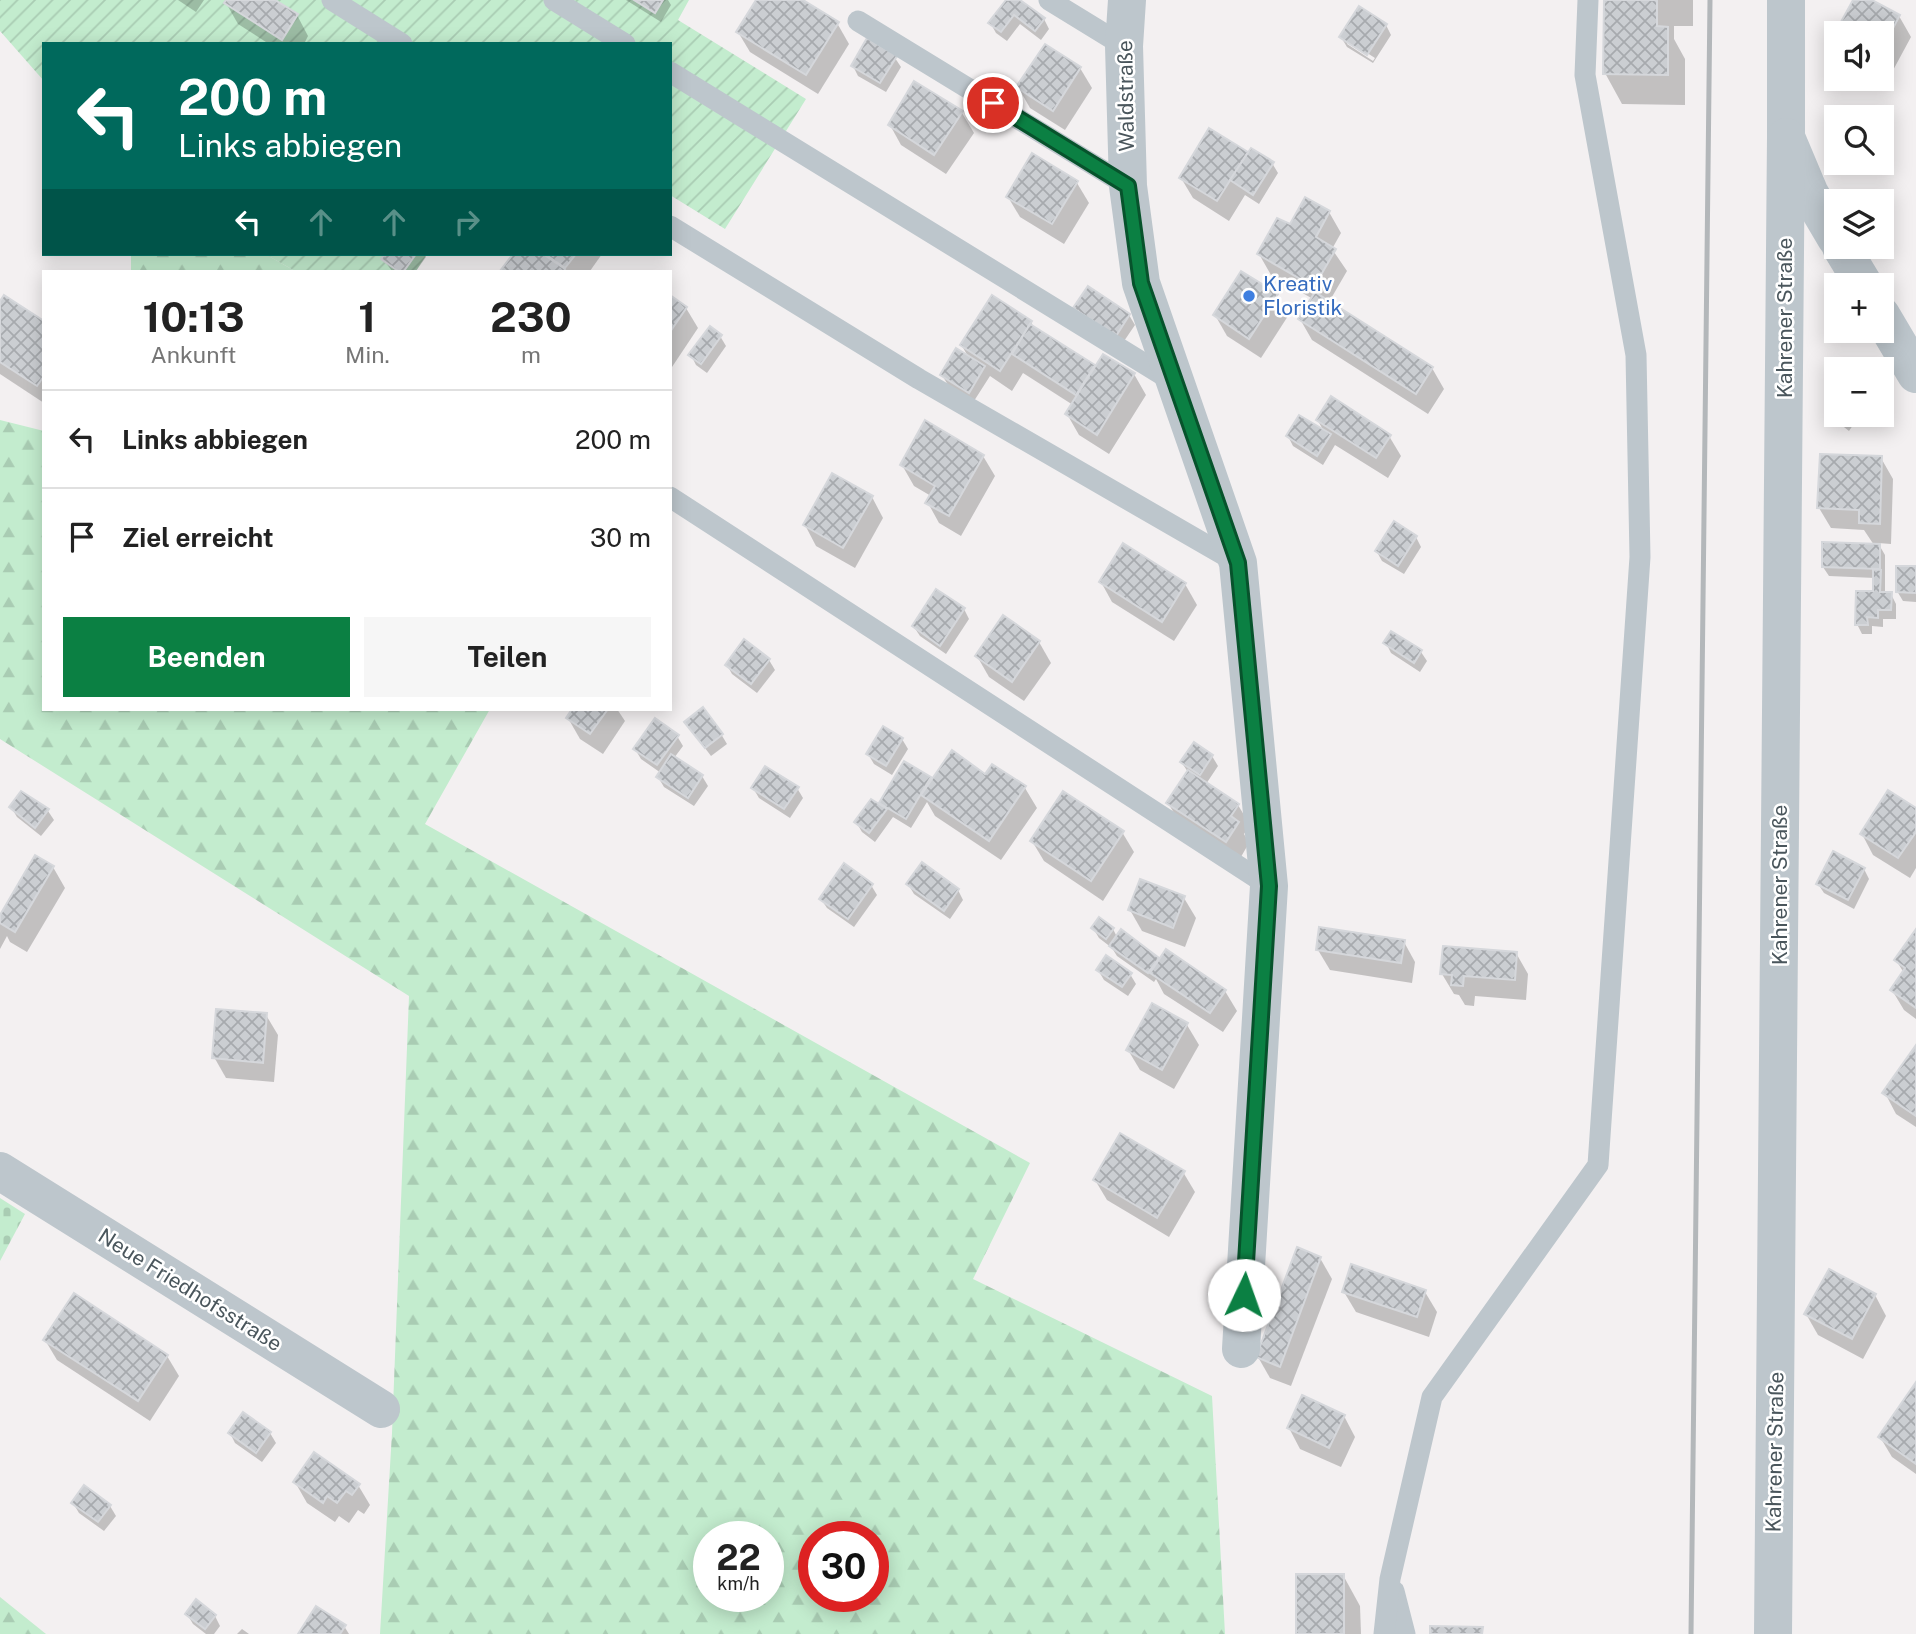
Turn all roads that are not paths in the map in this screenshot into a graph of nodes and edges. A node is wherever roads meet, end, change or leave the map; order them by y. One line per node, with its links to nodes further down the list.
1 (332, 0): 8 (lane)
2 (554, 0): 9 (lane)
3 (1049, 0): 10 (lane)
4 (1127, 0): 10 (street, Waldstraße)
5 (1588, 0): 25 (lane)
6 (1786, 0): 12 (street, Kahrener Straße)
7 (858, 21): 13 (lane)
8 (399, 42)
9 (622, 42)
10 (1124, 46): 13 (street, Waldstraße)
11 (672, 73): 18 (lane)
12 (1786, 137): 14 (street, Kahrener Straße); 28 (street, Kahrener Straße)
13 (1128, 186): 18 (street, Waldstraße)
14 (1824, 218)
15 (672, 227): 20 (lane)
16 (1894, 337): 17 (street)
17 (1916, 374)
18 (1175, 383): 20 (street, Waldstraße)
19 (672, 498): 21 (lane)
20 (1238, 563): 21 (street, Waldstraße)
21 (1269, 886): 23 (street, Waldstraße)
22 (0, 1171): 24 (street, Neue Friedhofsstraße)
23 (1241, 1349)
24 (381, 1409)
25 (1391, 1579): 26 (lane); 27 (lane)
26 (1384, 1634)
27 (1405, 1634)
28 (1773, 1634)

